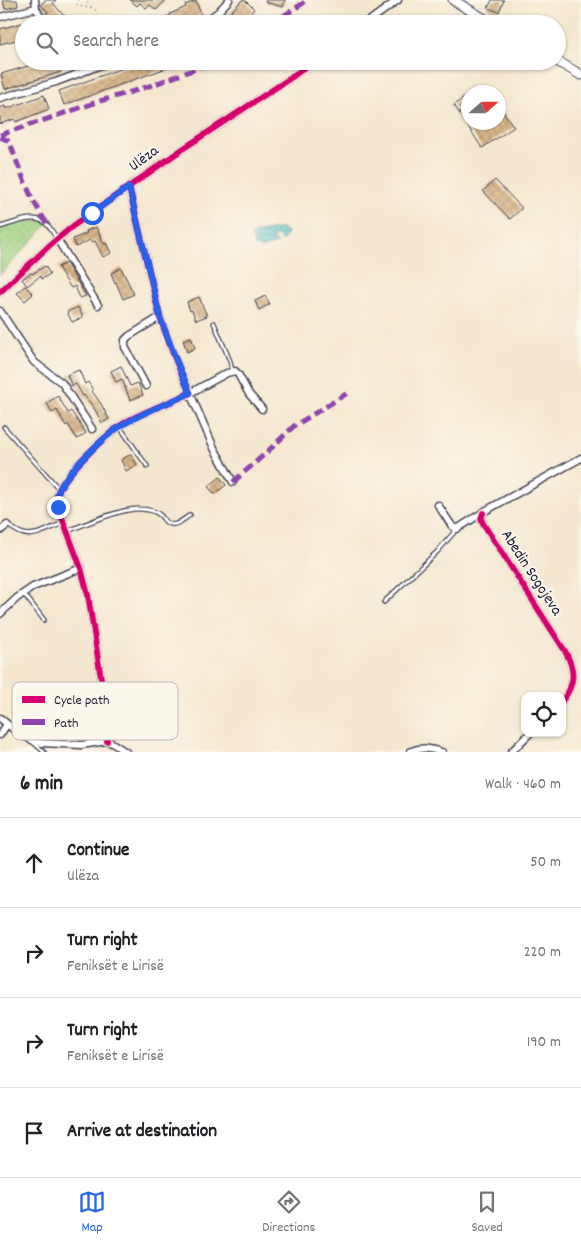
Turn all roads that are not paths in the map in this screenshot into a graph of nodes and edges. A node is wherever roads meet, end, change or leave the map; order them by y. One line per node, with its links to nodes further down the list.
1 (34, 0): 5 (street)
2 (229, 0): 7 (street)
3 (398, 0): 8 (street)
4 (453, 0): 9 (street)
5 (36, 8): 6 (street); 10 (street)
6 (40, 15)
7 (214, 15)
8 (377, 15)
9 (478, 15)
10 (0, 17)
11 (566, 66): 14 (street)
12 (89, 70): 15 (street)
13 (300, 70): 16 (street, Ulëza)
14 (581, 75)
15 (0, 98)
16 (129, 187): 18 (street, Ulëza); 22 (street)
17 (0, 227): 18 (lane)
18 (57, 239): 19 (street, Ulëza); 20 (street)
19 (0, 292)
20 (98, 305)
21 (0, 311): 30 (street)
22 (160, 317): 25 (street); 26 (street)
23 (214, 323): 24 (lane)
24 (232, 371): 26 (street); 27 (street)
25 (146, 386)
26 (190, 393): 29 (street); 33 (street)
27 (262, 409)
28 (4, 427): 34 (lane)
29 (119, 427): 32 (lane); 34 (street)
30 (92, 429)
31 (581, 458): 36 (street)
32 (147, 466)
33 (233, 482)
34 (59, 490): 38 (street)
35 (438, 505): 40 (street)
36 (483, 513): 40 (street); 49 (street, Abedin Sogojeva)
37 (190, 514): 42 (lane)
38 (64, 522): 39 (lane); 42 (street)
39 (7, 525): 41 (street)
40 (457, 529): 45 (lane)
41 (0, 531)
42 (67, 532): 43 (street)
43 (81, 568): 44 (street); 48 (street)
44 (24, 593): 46 (street); 47 (lane)
45 (384, 602)
46 (0, 614)
47 (44, 620)
48 (102, 682)
49 (566, 696)
50 (0, 718): 51 (street)
51 (7, 724): 52 (street); 53 (street)
52 (12, 728)
53 (0, 735)
54 (526, 737): 61 (street)
55 (30, 740): 56 (street); 57 (lane)
56 (107, 741): 58 (street)
57 (44, 752)
58 (126, 752)
59 (410, 752): 60 (street)
60 (442, 752)
61 (511, 752)

